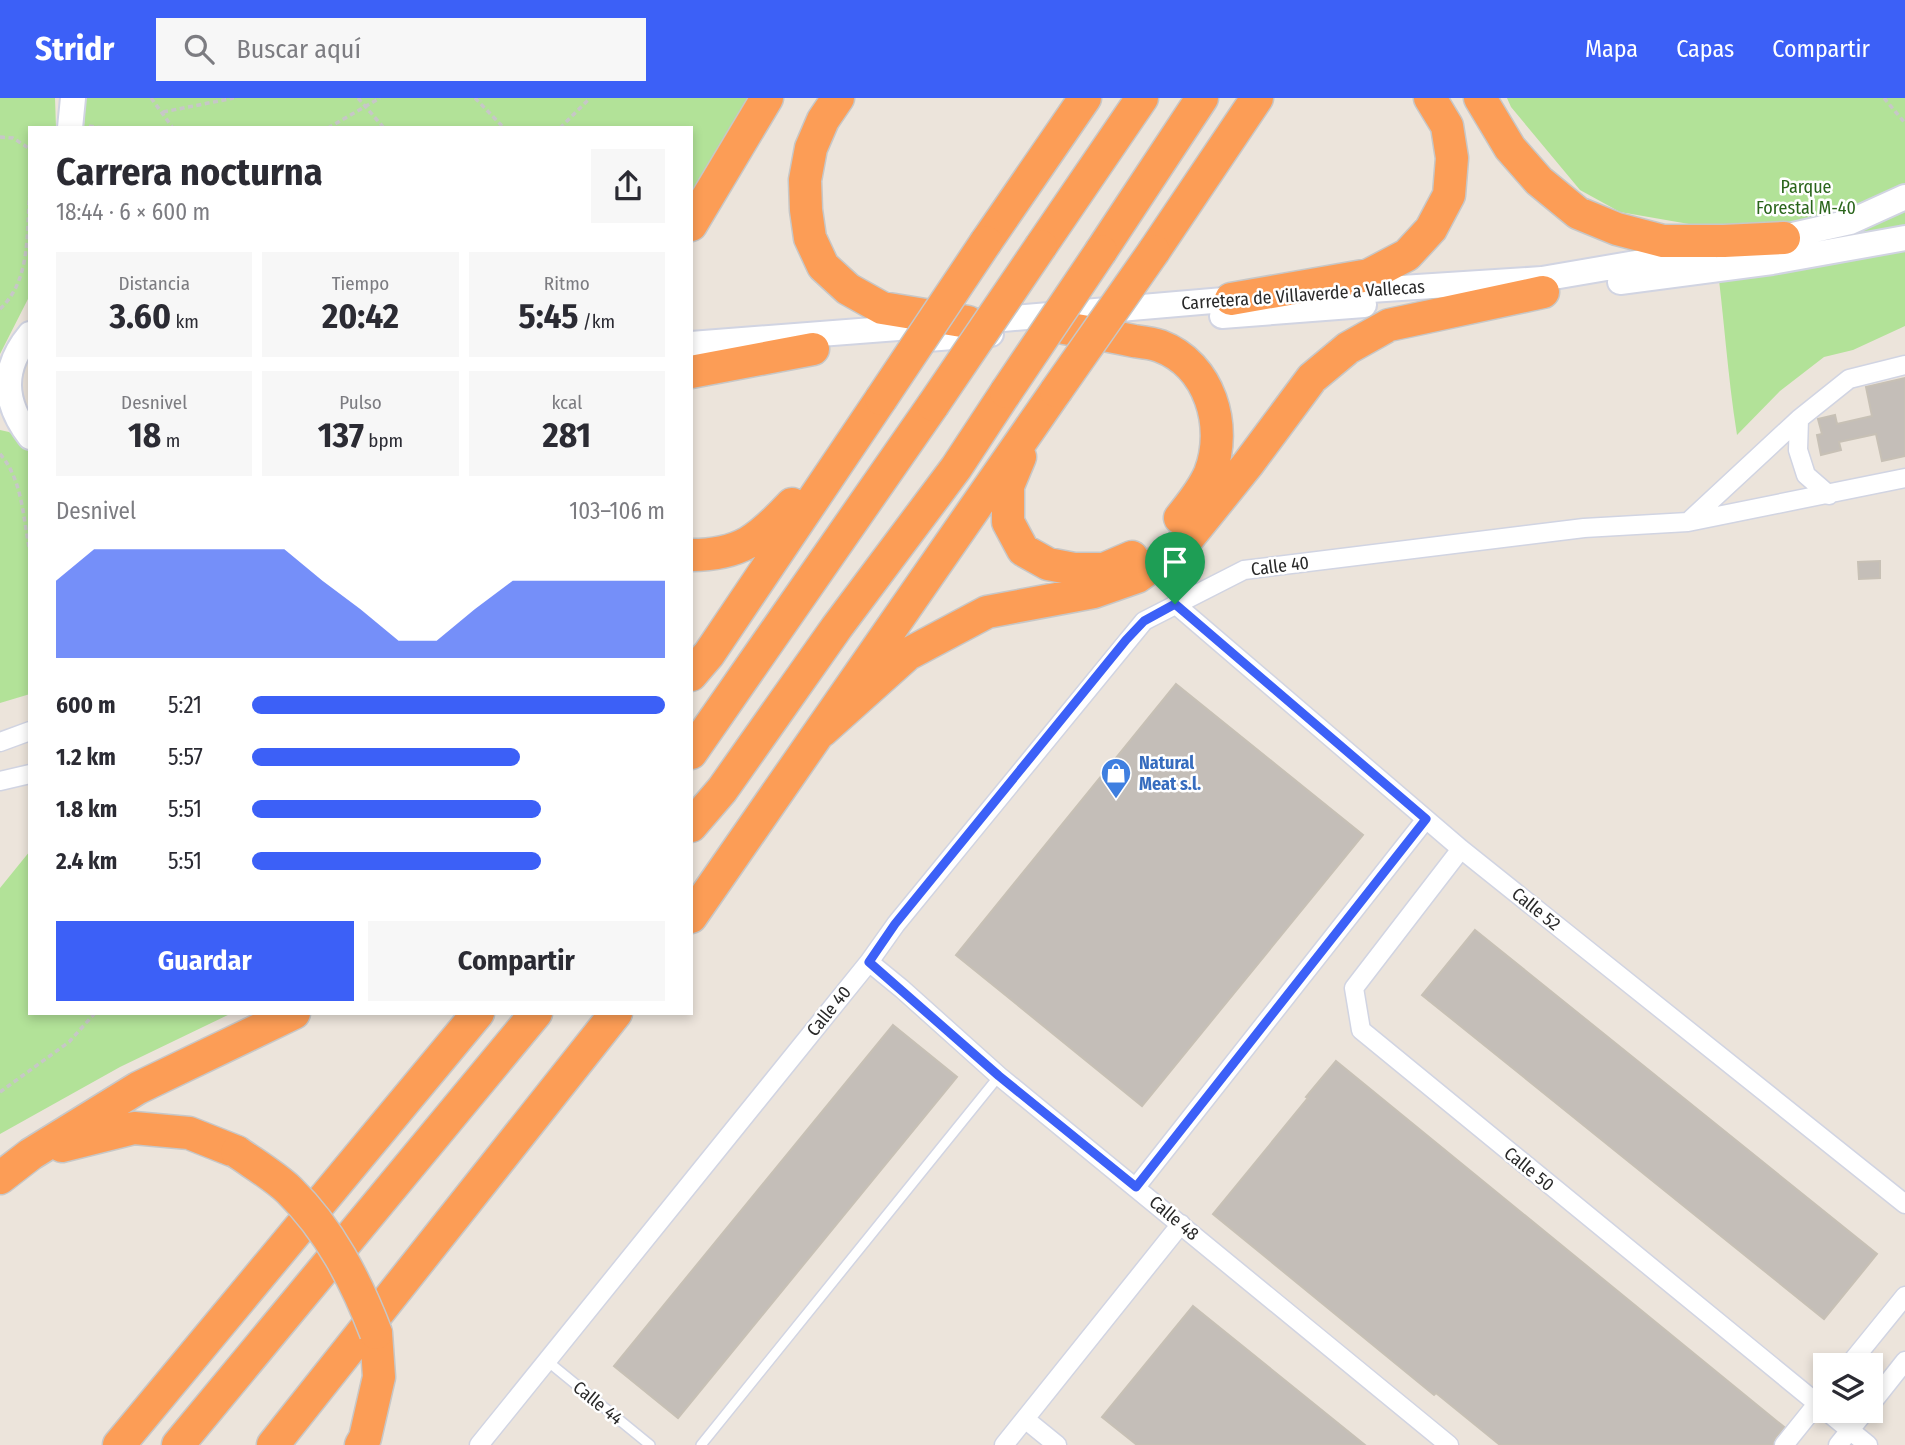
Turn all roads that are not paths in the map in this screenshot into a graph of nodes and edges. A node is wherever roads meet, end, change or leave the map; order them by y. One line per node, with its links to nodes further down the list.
1 (73, 98): 11 (main road)
2 (767, 98): 14 (highway)
3 (838, 98): 19 (highway)
4 (1142, 98): 41 (highway, bridge)
5 (1202, 98): 45 (highway, bridge)
6 (1257, 98): 12 (highway)
7 (1272, 98): 12 (highway)
8 (1430, 98): 18 (highway)
9 (1480, 98): 15 (highway)
10 (1079, 104): 31 (highway, bridge)
11 (70, 126)
12 (1194, 192): 29 (highway, bridge)
13 (1905, 197): 15 (main road, Carretera de Villaverde a Vallecas)
14 (693, 222)
15 (1784, 238): 18 (main road, Carretera de Villaverde a Vallecas)
16 (1905, 239): 17 (main road, Carretera de Villaverde a Vallecas)
17 (1543, 292): 20 (main road, Carretera de Villaverde a Vallecas); 38 (highway)
18 (1231, 299): 19 (main road, Carretera de Villaverde a Vallecas)
19 (968, 322): 22 (main road, Carretera de Villaverde a Vallecas)
20 (1065, 328): 23 (main road, Carretera de Villaverde a Vallecas); 29 (highway)
21 (28, 336): 27 (main road)
22 (693, 344)
23 (813, 349): 24 (main road, Carretera de Villaverde a Vallecas); 26 (highway)
24 (693, 357)
25 (1905, 366): 28 (street)
26 (693, 372)
27 (5, 398): 30 (main road)
28 (1799, 419): 33 (street); 34 (street)
29 (1034, 420): 38 (highway)
30 (28, 434)
31 (854, 440): 35 (highway); 37 (highway)
32 (1905, 478): 33 (street, Calle 40)
33 (1829, 495): 34 (street, Calle 40)
34 (1688, 522): 36 (street, Calle 40)
35 (693, 555)
36 (1175, 604): 44 (street, Calle 52); 48 (street, Calle 40)
37 (693, 674)
38 (822, 731): 47 (highway)
39 (28, 732): 40 (street)
40 (0, 742)
41 (693, 750)
42 (28, 774): 43 (street)
43 (0, 781)
44 (1426, 819): 46 (street, Calle 52); 56 (street)
45 (693, 824)
46 (1461, 849): 57 (street, Calle 52); 64 (street, Calle 50)
47 (693, 914)
48 (869, 962): 53 (street, Calle 48); 61 (street, Calle 40)
49 (290, 1015): 54 (highway)
50 (476, 1015): 70 (highway)
51 (534, 1015): 71 (highway)
52 (613, 1015): 72 (highway)
53 (999, 1076): 56 (street, Calle 48); 76 (lane)
54 (32, 1154): 55 (highway); 73 (highway, bridge)
55 (0, 1178)
56 (1136, 1187): 58 (street, Calle 48)
57 (1905, 1204)
58 (1181, 1224): 66 (street); 79 (street, Calle 48)
59 (1905, 1296): 60 (street)
60 (1859, 1353)
61 (546, 1360): 74 (street, Calle 40); 75 (lane, Calle 44)
62 (1905, 1361): 63 (street)
63 (1883, 1389)
64 (1813, 1393)
65 (1813, 1409): 80 (street)
66 (1025, 1419): 77 (street); 78 (street)
67 (1843, 1423): 69 (street, Calle 50)
68 (1856, 1423): 69 (street)
69 (1850, 1430): 81 (street); 82 (street, Calle 50)
70 (119, 1445)
71 (178, 1445)
72 (273, 1445)
73 (361, 1445)
74 (479, 1445)
75 (650, 1445)
76 (701, 1445)
77 (1004, 1445)
78 (1057, 1445)
79 (1449, 1445)
80 (1784, 1445)
81 (1838, 1445)
82 (1868, 1445)

